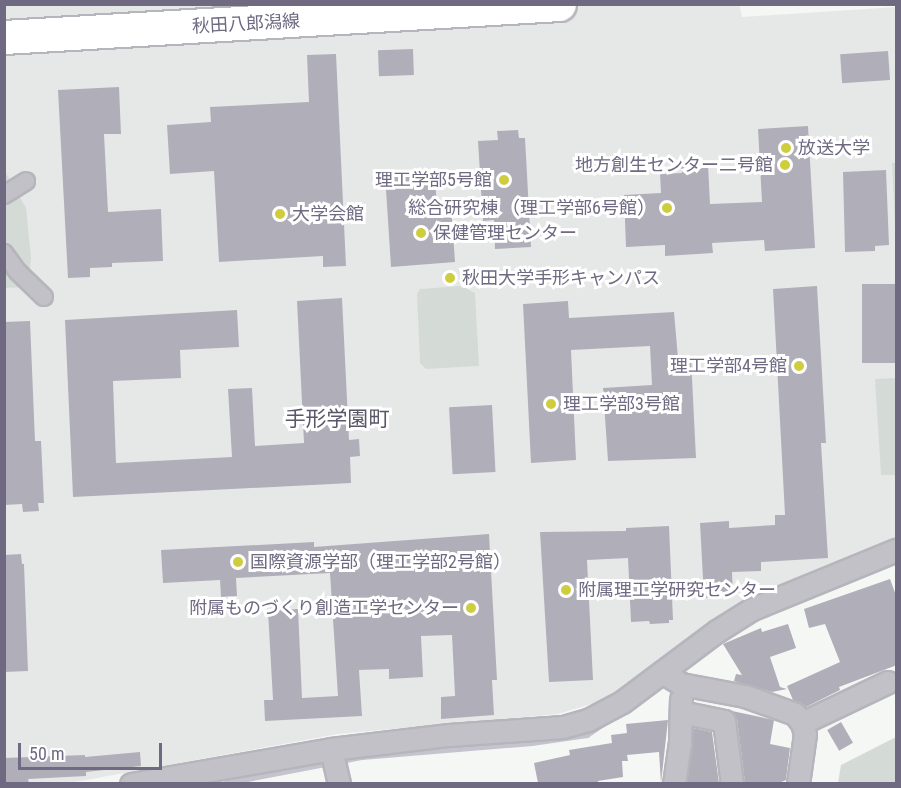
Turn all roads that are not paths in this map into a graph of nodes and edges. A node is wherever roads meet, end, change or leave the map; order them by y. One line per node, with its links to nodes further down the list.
1 (559, 4): 2 (main road, 秋田八郎潟線)
2 (4, 37)
3 (4, 178): 4 (street)
4 (4, 195)
5 (4, 253): 6 (street)
6 (44, 297)
7 (897, 550): 8 (street)
8 (671, 678): 10 (street); 11 (street); 12 (street)
9 (888, 682): 11 (street)
10 (681, 712): 15 (street); 16 (street)
11 (802, 723): 17 (street)
12 (334, 765): 13 (street)
13 (169, 780): 14 (street)
14 (130, 783)
15 (674, 783)
16 (732, 783)
17 (798, 783)

